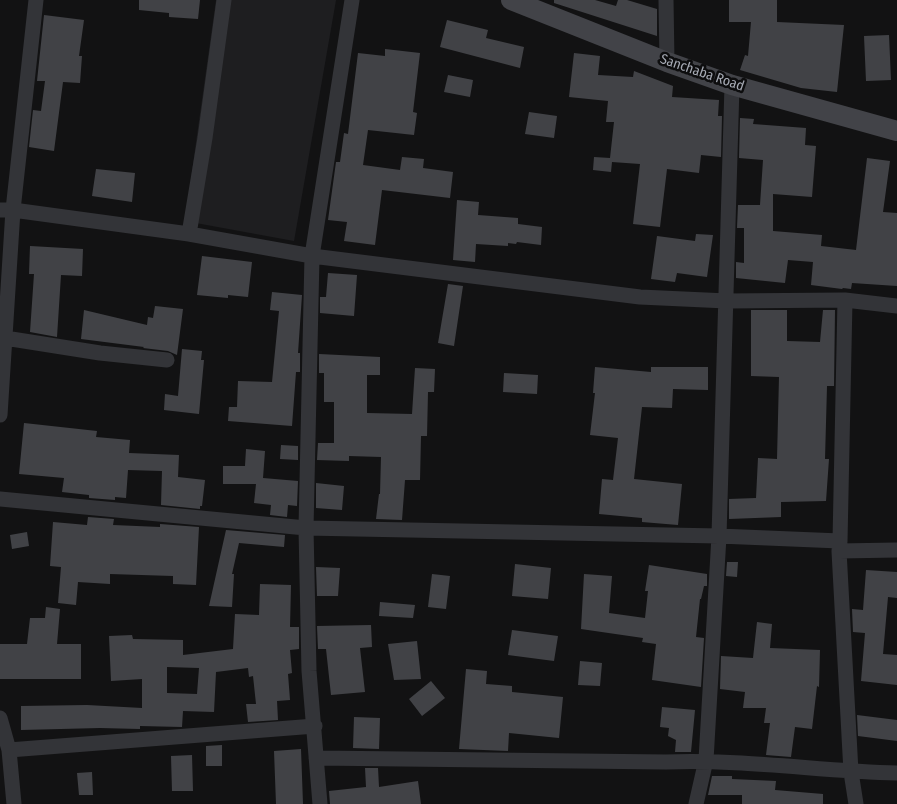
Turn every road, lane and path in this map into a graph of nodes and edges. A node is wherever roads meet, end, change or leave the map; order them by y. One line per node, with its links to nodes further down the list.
1 (36, 0): 9 (street)
2 (224, 0): 10 (street)
3 (352, 0): 11 (street)
4 (511, 0): 6 (street, Sanchaba Road)
5 (666, 0): 6 (street)
6 (667, 62): 7 (street, Sanchaba Road)
7 (732, 85): 8 (street, Sanchaba Road); 13 (street)
8 (897, 131)
9 (7, 210): 10 (street); 15 (street)
10 (189, 234): 11 (street)
11 (312, 256): 13 (street); 19 (street)
12 (845, 300): 13 (street); 14 (street); 21 (street)
13 (727, 301): 20 (street)
14 (897, 306)
15 (5, 338): 16 (street); 17 (street)
16 (167, 360)
17 (0, 414)
18 (0, 499): 19 (street)
19 (306, 528): 20 (street); 24 (street)
20 (719, 536): 21 (street); 27 (street)
21 (840, 546): 22 (street); 28 (street)
22 (897, 550)
23 (0, 718): 25 (street)
24 (314, 726): 25 (street); 26 (street)
25 (9, 750): 30 (street)
26 (316, 758): 27 (street); 31 (street)
27 (706, 760): 28 (street); 32 (street)
28 (851, 772): 29 (street); 33 (street)
29 (897, 773)
30 (14, 804)
31 (320, 804)
32 (696, 804)
33 (856, 804)

